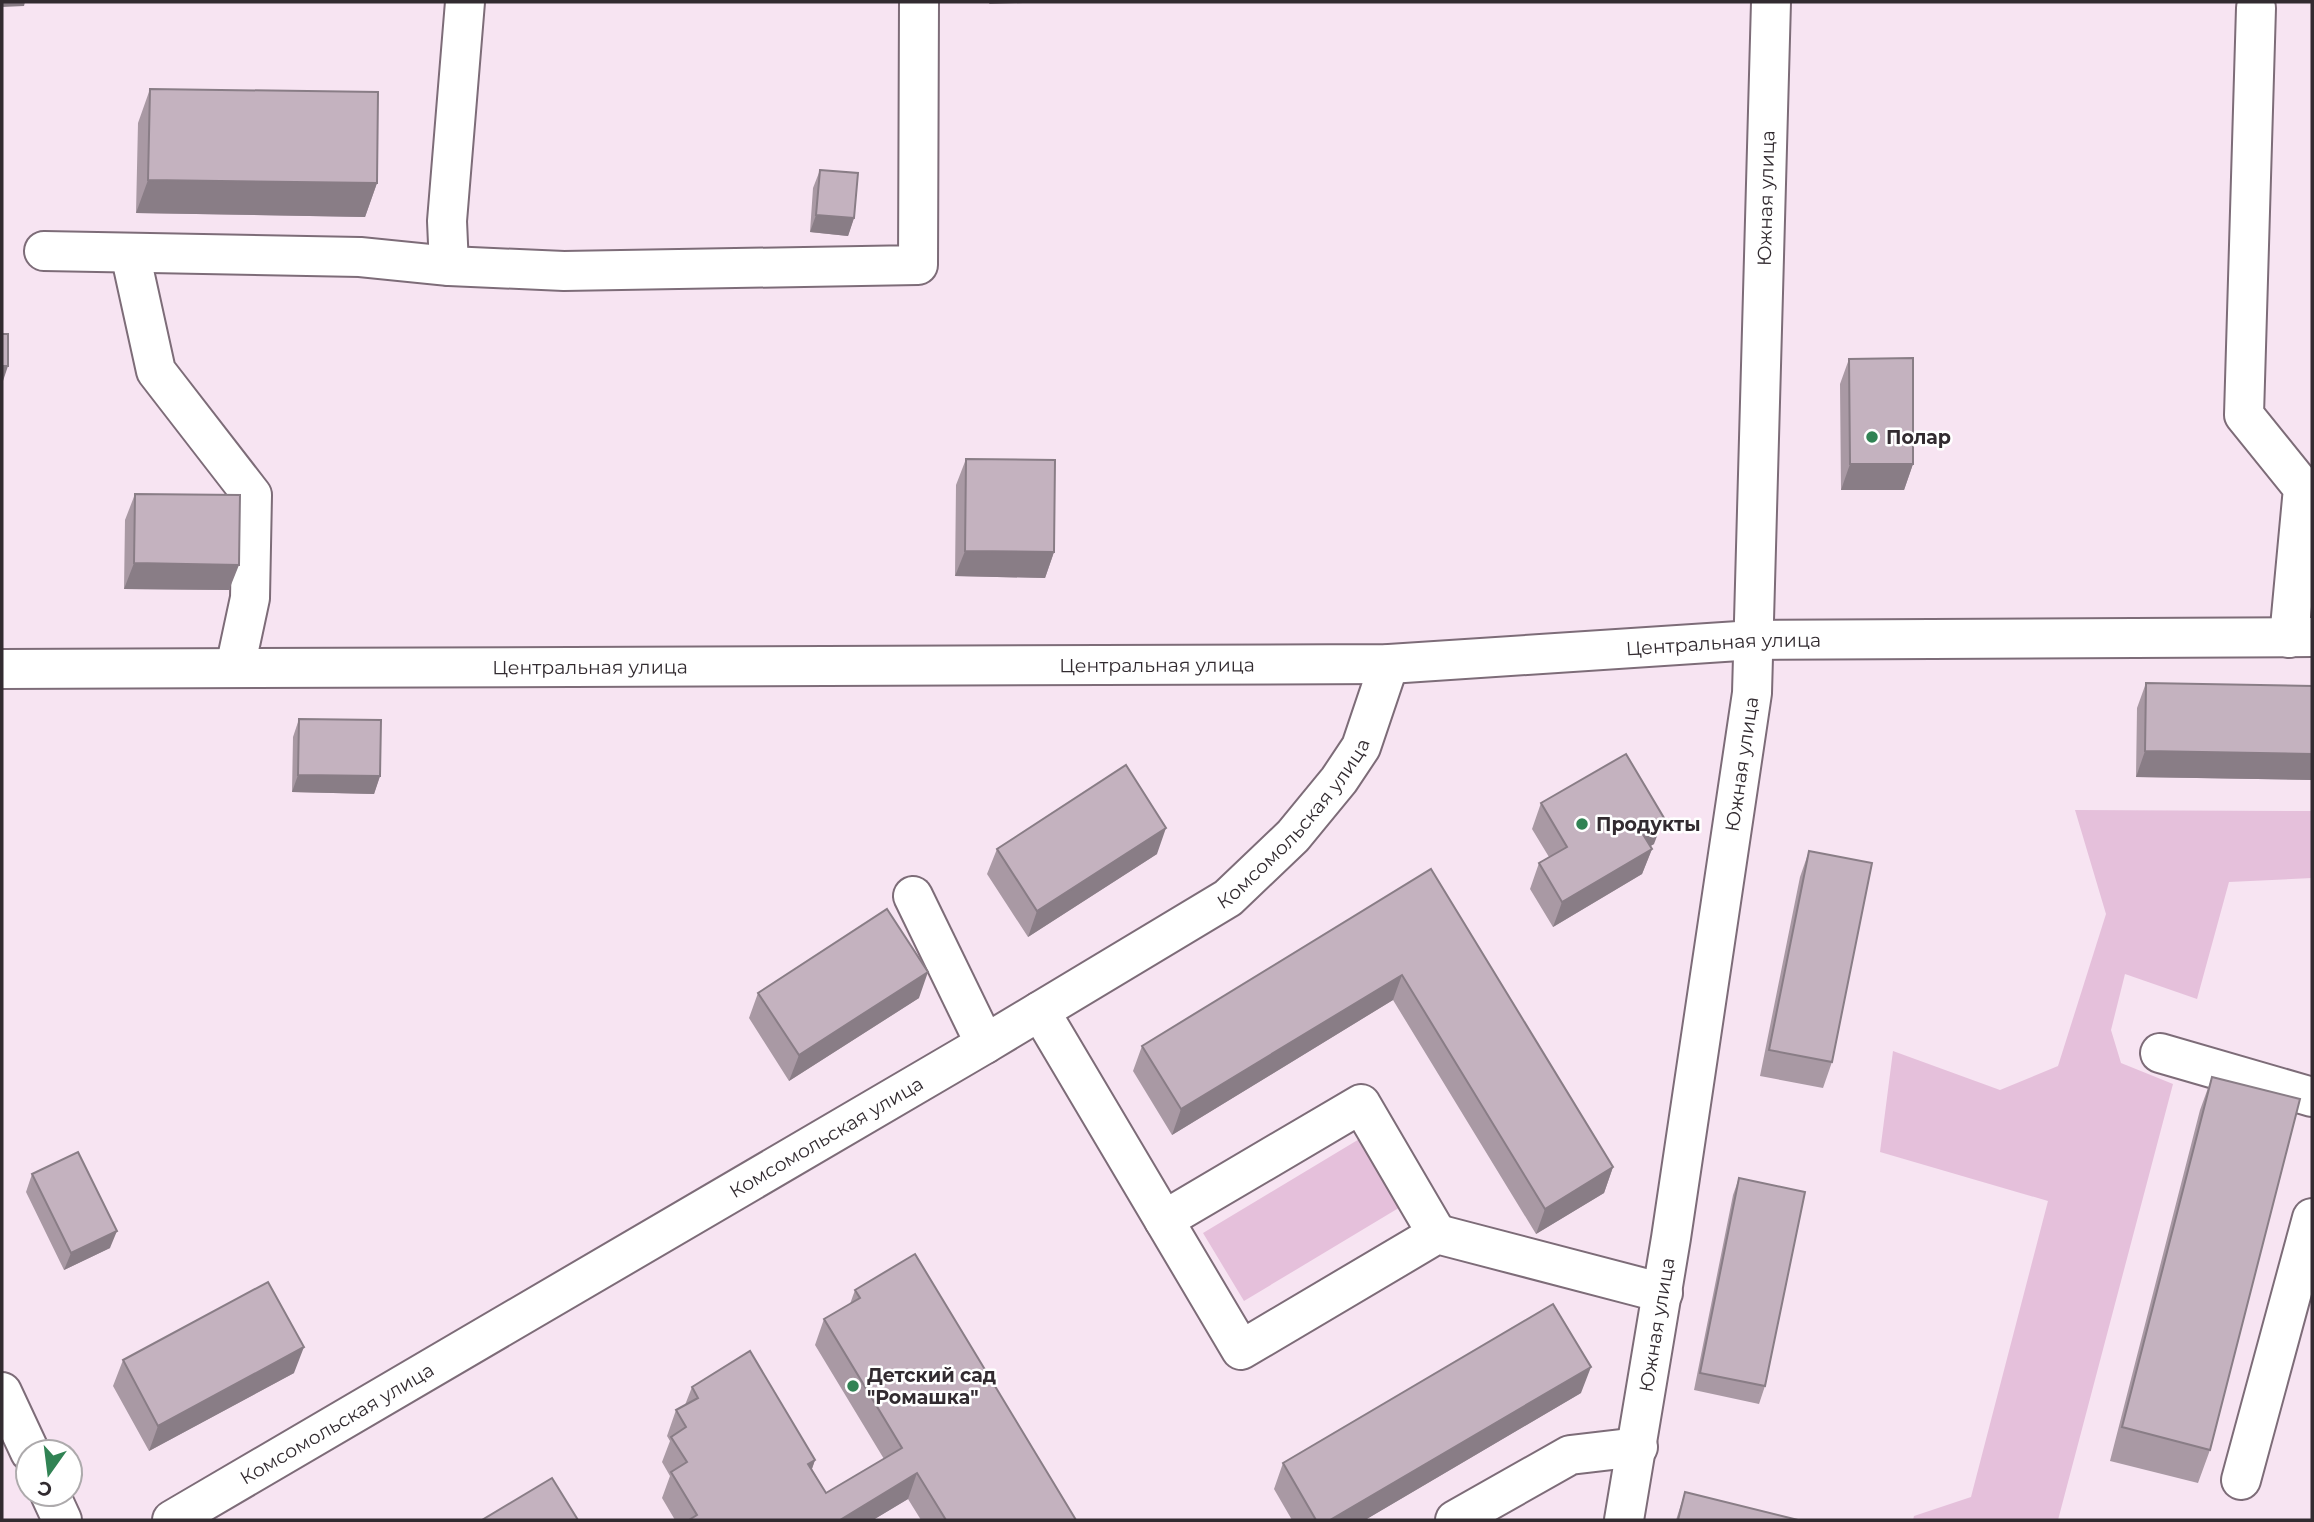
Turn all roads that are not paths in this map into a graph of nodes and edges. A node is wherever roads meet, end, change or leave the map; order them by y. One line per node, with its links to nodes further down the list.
1 (465, 2): 7 (street)
2 (919, 2): 7 (street)
3 (1771, 2): 9 (street, Южная улица)
4 (2256, 8): 8 (street)
5 (44, 251): 6 (street)
6 (130, 253): 7 (street); 11 (street)
7 (449, 266)
8 (2300, 638): 9 (street, Центральная улица)
9 (1754, 640): 10 (street, Центральная улица); 21 (street, Южная улица)
10 (1389, 663): 11 (street, Центральная улица); 14 (street, Комсомольская улица)
11 (235, 668): 12 (street, Центральная улица)
12 (2, 669)
13 (913, 896): 15 (street)
14 (1040, 1011): 15 (street, Комсомольская улица); 19 (street)
15 (985, 1044): 26 (street, Комсомольская улица)
16 (2160, 1053): 17 (street)
17 (2312, 1097)
18 (2312, 1218): 25 (street)
19 (1164, 1220): 20 (street); 20 (street)
20 (1437, 1234): 21 (street)
21 (1663, 1293): 24 (street, Южная улица)
22 (2, 1392): 23 (street)
23 (23, 1438)
24 (1638, 1447): 27 (street); 28 (street, Южная улица)
25 (2241, 1480)
26 (172, 1520)
27 (1455, 1520)
28 (1624, 1520)

